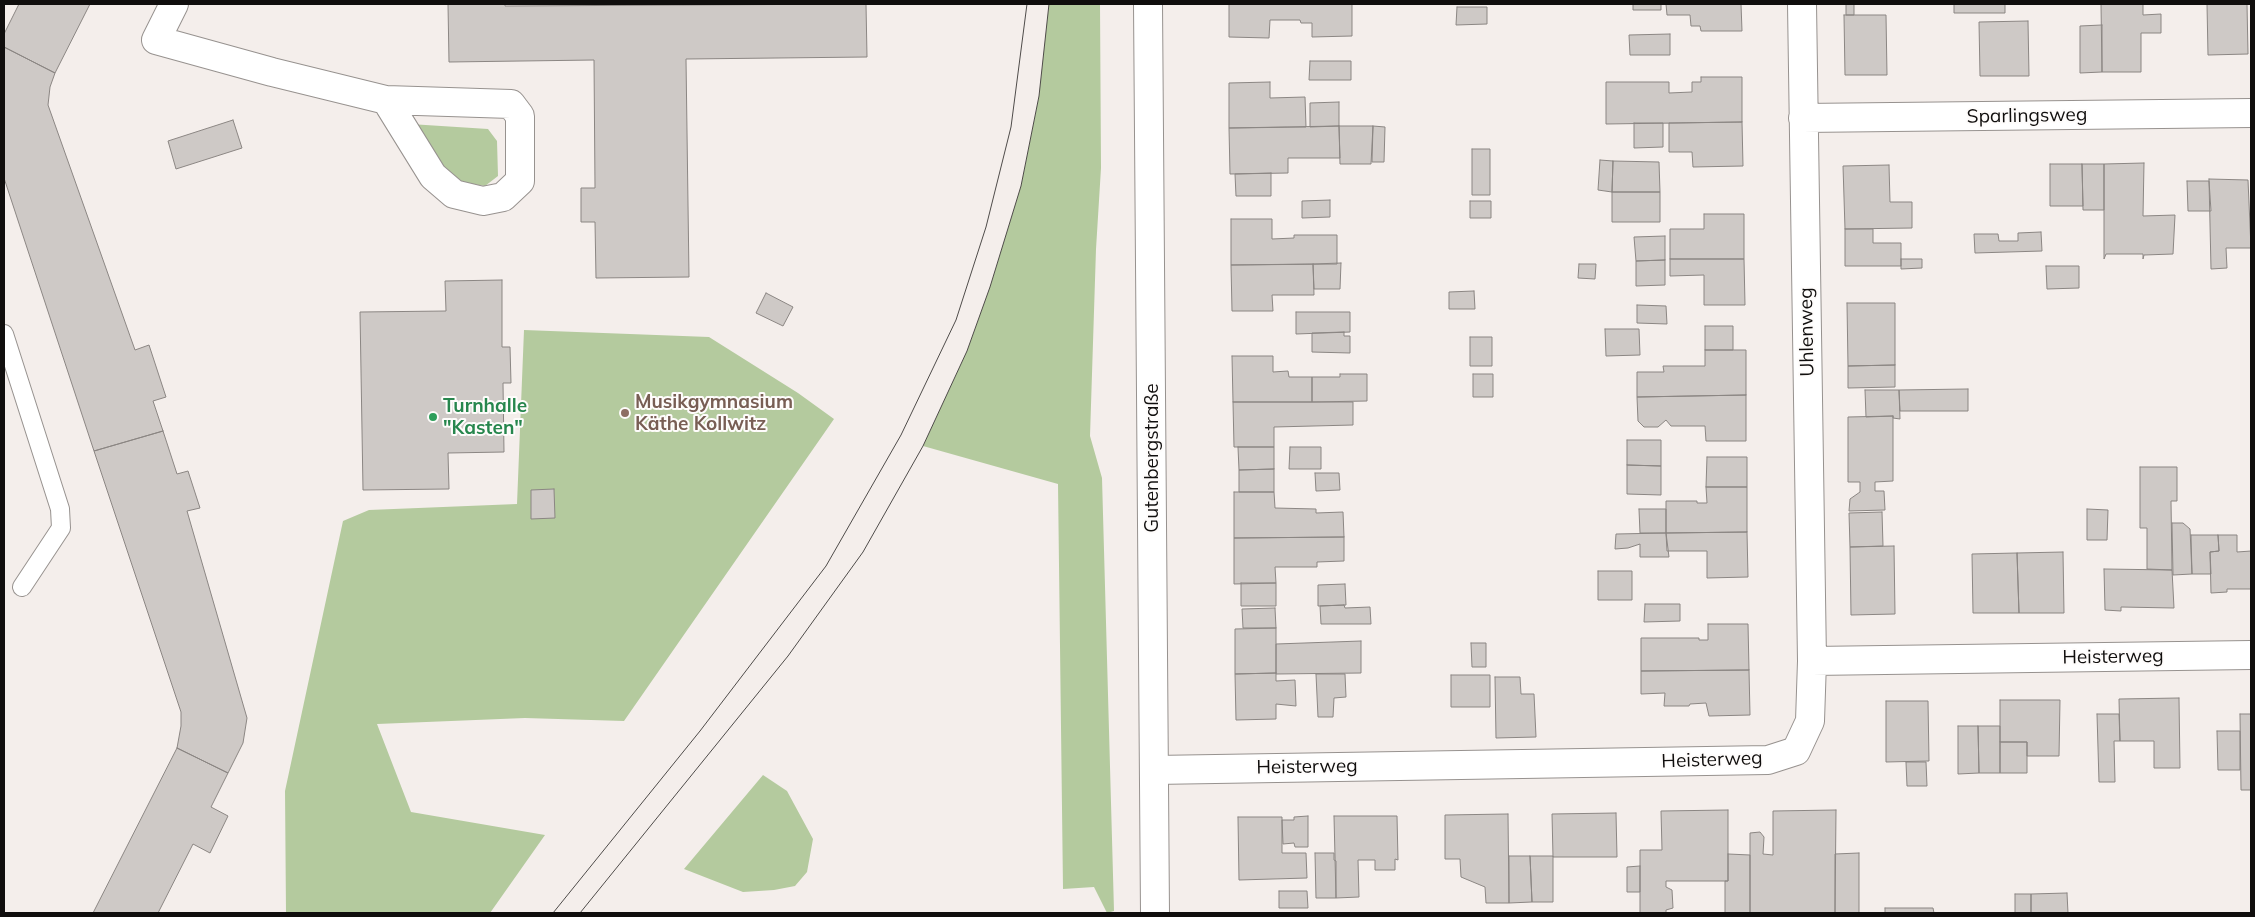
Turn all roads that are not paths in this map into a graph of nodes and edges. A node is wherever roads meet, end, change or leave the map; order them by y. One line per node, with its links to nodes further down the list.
1 (174, 4): 4 (street)
2 (1148, 4): 11 (street, Gutenbergstraße)
3 (1802, 4): 6 (street, Uhlenweg)
4 (386, 100): 4 (street)
5 (2251, 113): 6 (street, Sparlingsweg)
6 (1803, 118): 10 (street, Uhlenweg)
7 (4, 334): 8 (lane)
8 (22, 587)
9 (2251, 655): 10 (street, Heisterweg)
10 (1812, 661): 11 (street, Heisterweg)
11 (1154, 770): 12 (street, Gutenbergstraße)
12 (1155, 913)

